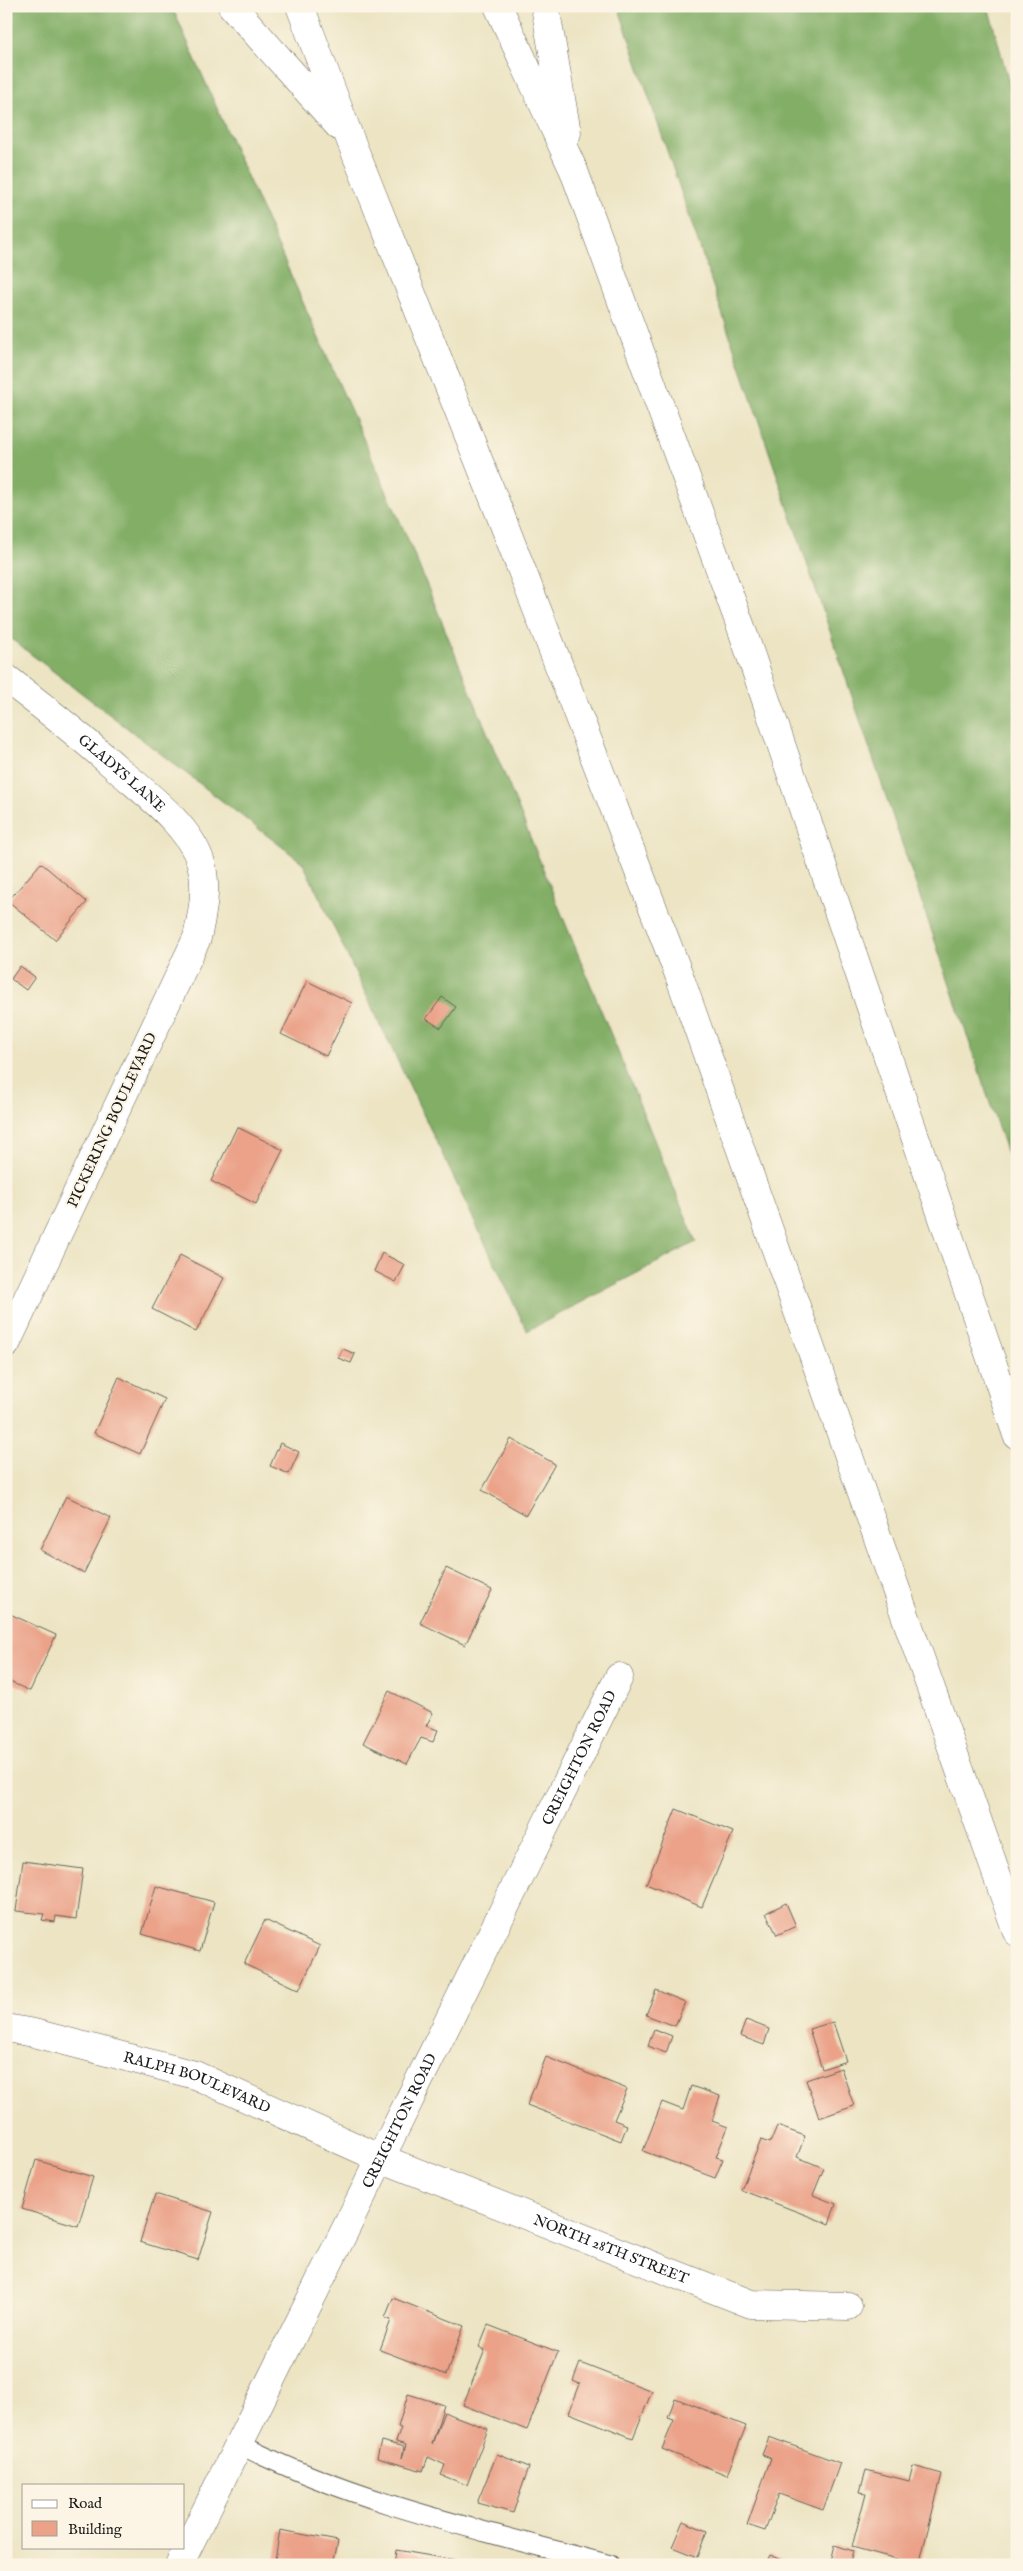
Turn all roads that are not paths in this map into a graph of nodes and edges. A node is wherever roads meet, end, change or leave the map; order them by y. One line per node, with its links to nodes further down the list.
1 (232, 6): 5 (main road)
2 (300, 6): 5 (main road)
3 (498, 6): 6 (main road)
4 (545, 6): 6 (main road)
5 (350, 139): 12 (main road)
6 (574, 171): 10 (main road)
7 (6, 678): 8 (main road, GLADYS LANE)
8 (205, 892): 9 (main road, PICKERING BOULEVARD)
9 (6, 1344)
10 (1017, 1435)
11 (619, 1677): 14 (main road, CREIGHTON ROAD)
12 (1017, 1932)
13 (6, 2028): 14 (main road, RALPH BOULEVARD)
14 (380, 2158): 15 (main road, NORTH 28TH STREET); 16 (main road, CREIGHTON ROAD)
15 (848, 2306)
16 (239, 2444): 17 (main road, CREIGHTON ROAD); 18 (lane)
17 (179, 2565)
18 (610, 2565)

